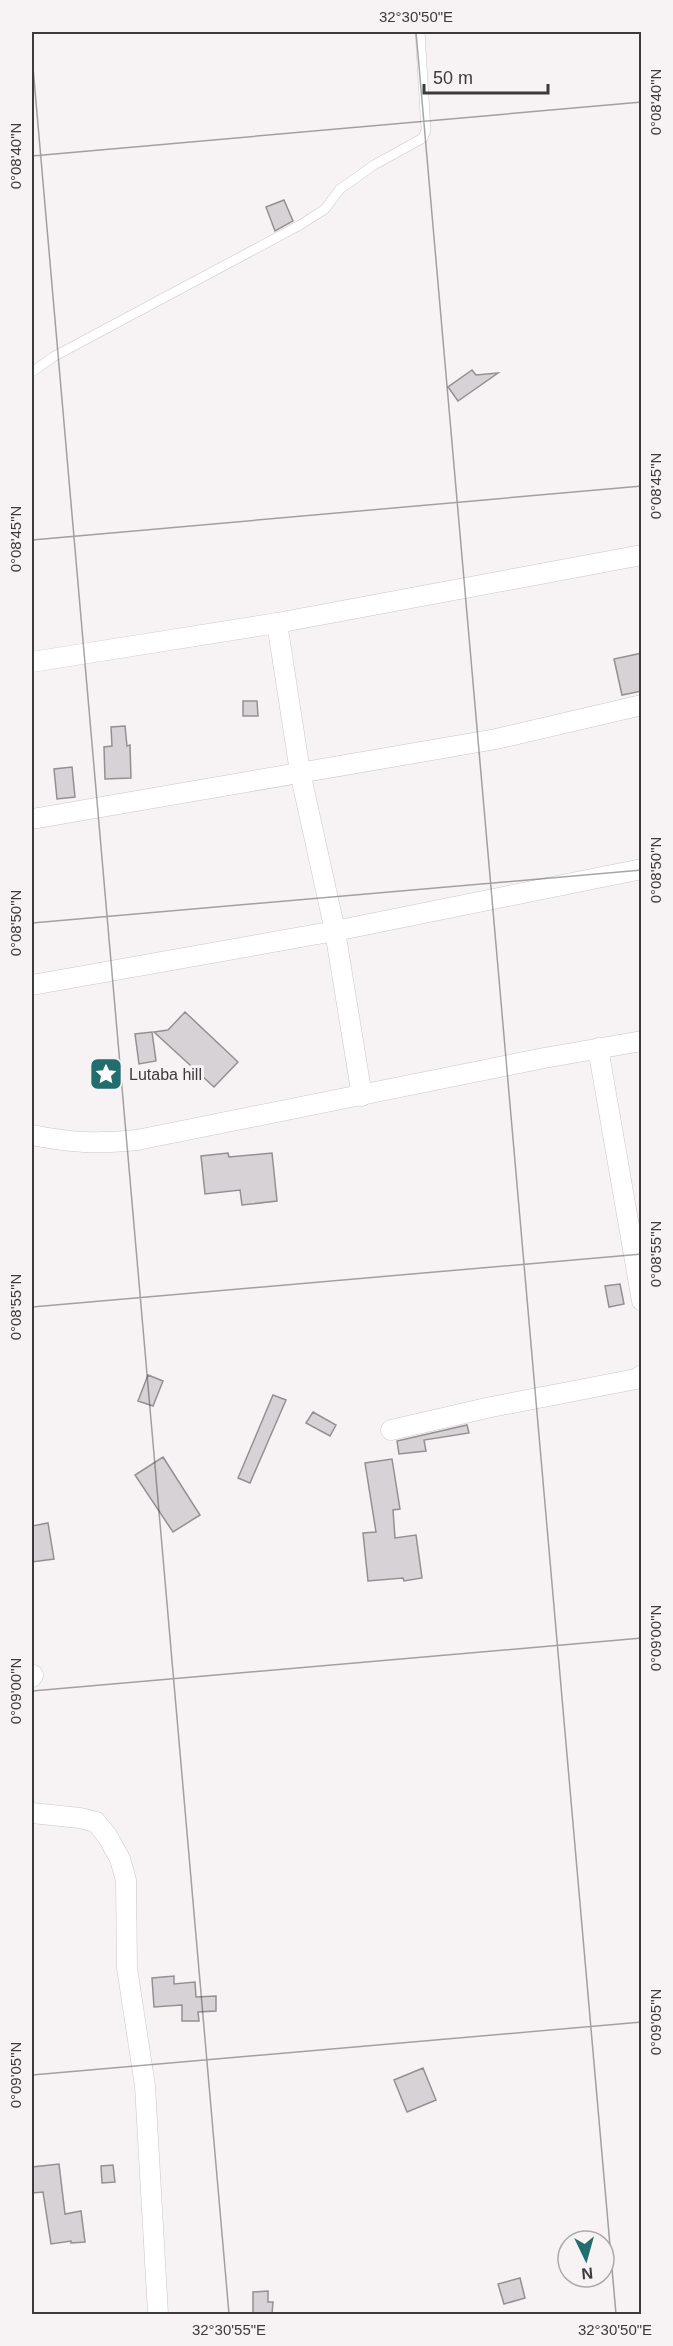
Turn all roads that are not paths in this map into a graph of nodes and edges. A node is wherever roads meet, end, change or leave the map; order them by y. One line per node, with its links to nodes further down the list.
1 (420, 32): 2 (lane)
2 (32, 372)
3 (642, 555): 4 (street)
4 (277, 623): 5 (street); 7 (street)
5 (32, 662)
6 (642, 705): 7 (street)
7 (300, 772): 8 (street); 10 (street)
8 (32, 819)
9 (642, 869): 10 (street)
10 (335, 932): 11 (street); 14 (street)
11 (32, 985)
12 (642, 1041): 13 (street)
13 (598, 1048): 14 (street); 16 (street)
14 (362, 1095): 15 (street)
15 (32, 1135)
16 (642, 1301)
17 (642, 1375): 18 (street)
18 (392, 1430)
19 (32, 1813): 20 (street)
20 (158, 2314)

